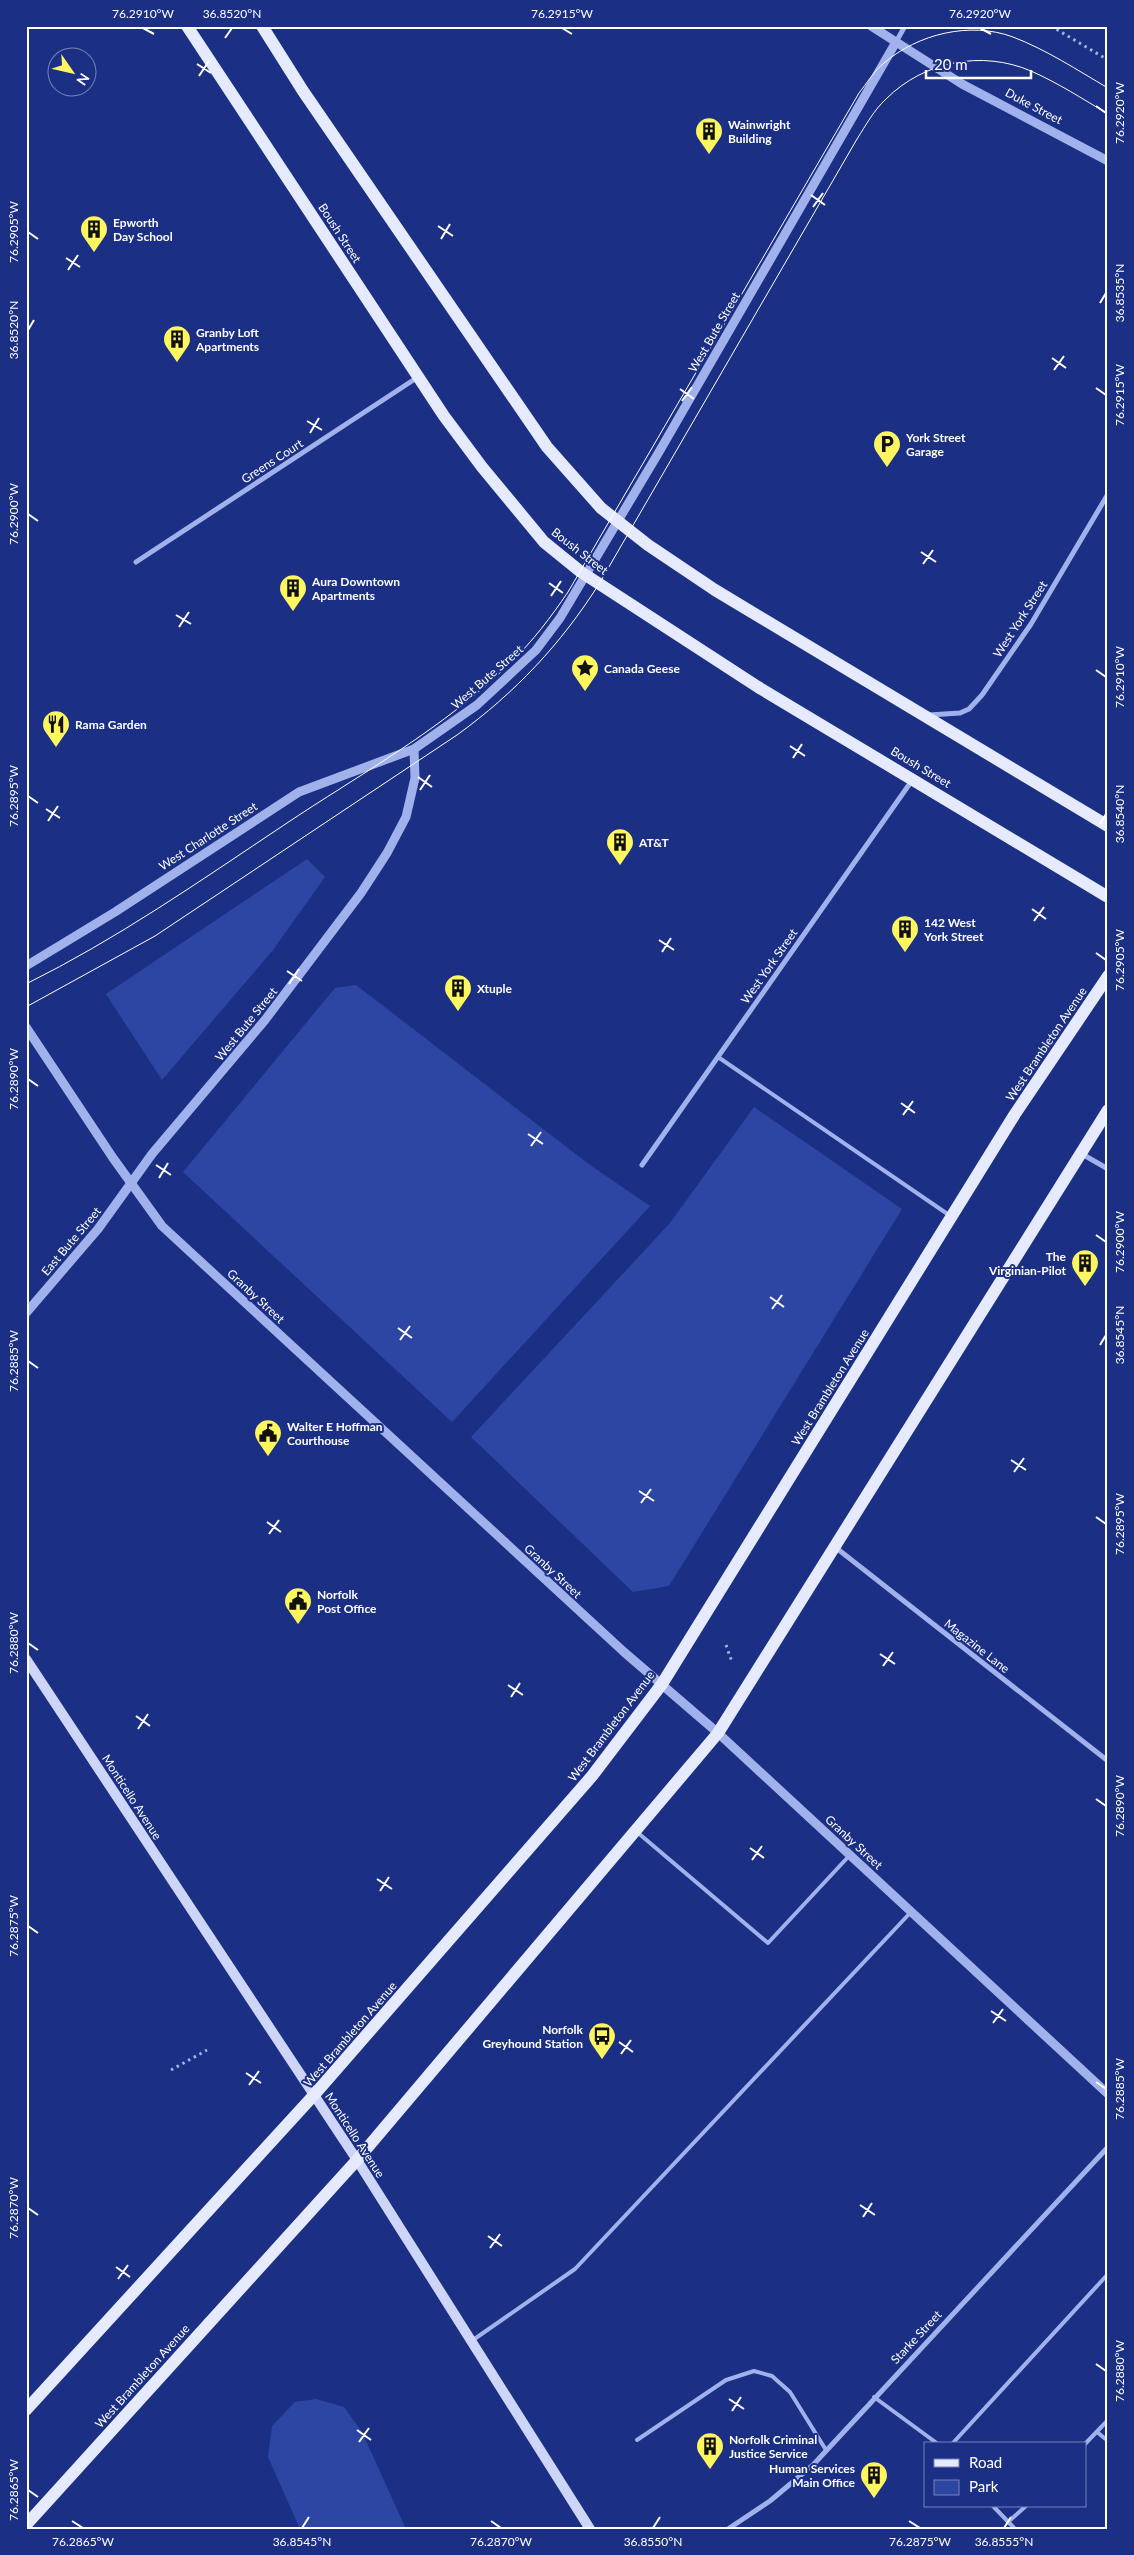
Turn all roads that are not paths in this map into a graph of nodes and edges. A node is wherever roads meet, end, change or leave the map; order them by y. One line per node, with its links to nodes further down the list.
1 (186, 26): 7 (main road, Boush Street)
2 (262, 26): 9 (main road)
3 (871, 26): 5 (street, Duke Street)
4 (905, 26): 5 (street, West Bute Street)
5 (896, 42): 6 (street, Duke Street); 9 (street, West Bute Street)
6 (1108, 161)
7 (418, 377): 10 (street, Greens Court); 11 (main road, Boush Street)
8 (1108, 494): 12 (street, West York Street)
9 (617, 522): 11 (street, West Bute Street); 12 (main road)
10 (136, 562)
11 (586, 575): 13 (street, West Bute Street); 14 (main road, Boush Street)
12 (920, 715): 15 (main road)
13 (414, 749): 17 (street, West Charlotte Street); 25 (street, West Bute Street)
14 (914, 779): 16 (main road, Boush Street); 20 (street, West York Street)
15 (1108, 826)
16 (1108, 897)
17 (26, 966)
18 (1108, 976): 26 (main road, West Brambleton Avenue)
19 (26, 1027): 25 (street, Granby Street)
20 (718, 1056): 23 (street, West York Street); 26 (lane)
21 (1108, 1110): 22 (main road, West Brambleton Avenue)
22 (1079, 1153): 24 (street); 28 (main road, West Brambleton Avenue)
23 (642, 1166)
24 (1108, 1169)
25 (132, 1182): 27 (street, East Bute Street); 30 (street, Granby Street)
26 (952, 1217): 30 (main road, West Brambleton Avenue)
27 (26, 1313)
28 (835, 1547): 31 (main road, West Brambleton Avenue); 32 (street, Magazine Lane)
29 (26, 1659): 37 (main road, Monticello Avenue)
30 (662, 1684): 31 (street, Granby Street); 37 (main road, West Brambleton Avenue)
31 (718, 1733): 33 (main road, West Brambleton Avenue); 34 (street, Granby Street)
32 (1108, 1761)
33 (635, 1830): 34 (lane); 39 (main road, West Brambleton Avenue)
34 (850, 1855): 35 (street, Granby Street)
35 (911, 1912): 36 (street, Granby Street); 41 (lane)
36 (1108, 2094)
37 (314, 2095): 39 (main road, Monticello Avenue); 43 (main road, West Brambleton Avenue)
38 (1108, 2147): 42 (street, Starke Street)
39 (357, 2160): 41 (main road, Monticello Avenue); 55 (main road, West Brambleton Avenue)
40 (1108, 2274): 48 (lane)
41 (471, 2341): 56 (main road, Monticello Avenue)
42 (874, 2397): 47 (lane); 51 (street, Starke Street)
43 (26, 2410)
44 (1108, 2420): 45 (lane)
45 (1097, 2432): 49 (lane); 50 (lane)
46 (638, 2440): 51 (lane)
47 (935, 2442)
48 (954, 2442)
49 (1108, 2442)
50 (1086, 2443)
51 (826, 2450): 57 (street, Starke Street)
52 (995, 2508): 54 (lane)
53 (1024, 2508): 54 (lane)
54 (1008, 2522): 58 (lane)
55 (26, 2525)
56 (590, 2529)
57 (728, 2529)
58 (1015, 2529)

